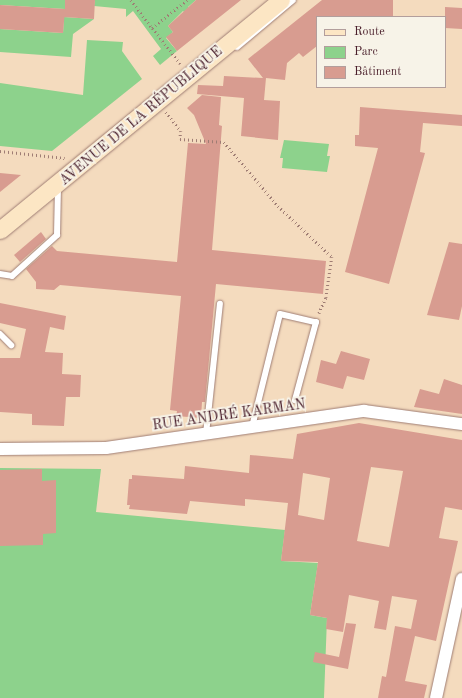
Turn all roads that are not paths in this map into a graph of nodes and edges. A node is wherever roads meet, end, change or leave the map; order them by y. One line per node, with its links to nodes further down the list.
1 (281, 0): 4 (main road, AVENUE DE LA RÉPUBLIQUE)
2 (293, 0): 3 (lane)
3 (230, 52)
4 (191, 79): 5 (main road, AVENUE DE LA RÉPUBLIQUE); 5 (lane)
5 (123, 129): 6 (main road, AVENUE DE LA RÉPUBLIQUE)
6 (58, 184): 7 (main road, AVENUE DE LA RÉPUBLIQUE); 8 (lane)
7 (0, 230)
8 (0, 274)
9 (220, 304): 15 (lane)
10 (0, 334): 11 (lane)
11 (11, 345)
12 (295, 400): 14 (lane)
13 (462, 424): 14 (street, RUE ANDRÉ KARMAN)
14 (252, 427): 15 (street, RUE ANDRÉ KARMAN)
15 (206, 434): 16 (street, RUE ANDRÉ KARMAN)
16 (0, 449)
17 (462, 578): 18 (street)
18 (436, 698)

